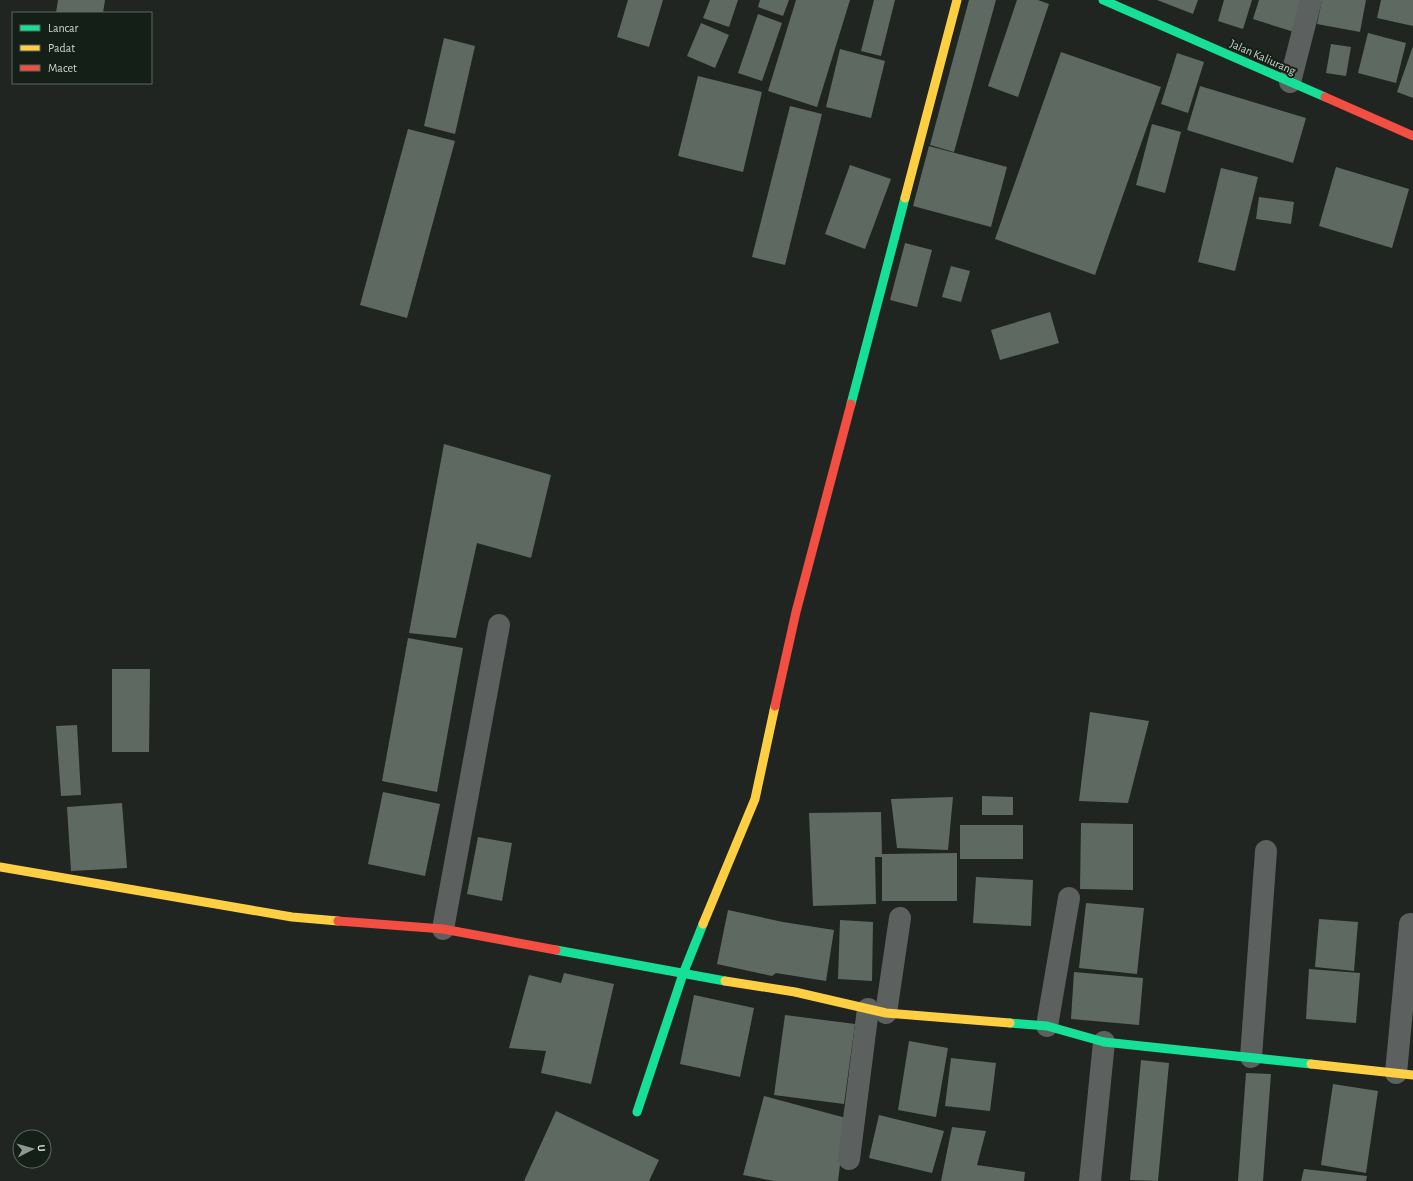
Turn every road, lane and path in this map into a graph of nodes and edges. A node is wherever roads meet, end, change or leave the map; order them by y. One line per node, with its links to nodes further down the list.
1 (957, 0): 13 (street)
2 (1103, 0): 4 (street, Jalan Kaliurang)
3 (1311, 0): 4 (street)
4 (1290, 82): 5 (street, Jalan Kaliurang)
5 (1413, 136)
6 (499, 625): 12 (street)
7 (1266, 852): 17 (street)
8 (0, 867): 12 (street)
9 (1069, 898): 15 (street)
10 (900, 918): 14 (street)
11 (1410, 924): 18 (street)
12 (443, 929): 13 (street)
13 (683, 974): 14 (street); 19 (street)
14 (877, 1011): 15 (street); 20 (street)
15 (1047, 1026): 16 (street)
16 (1104, 1042): 17 (street); 21 (street)
17 (1251, 1057): 18 (street)
18 (1405, 1074)
19 (637, 1112)
20 (849, 1159)
21 (1090, 1181)

